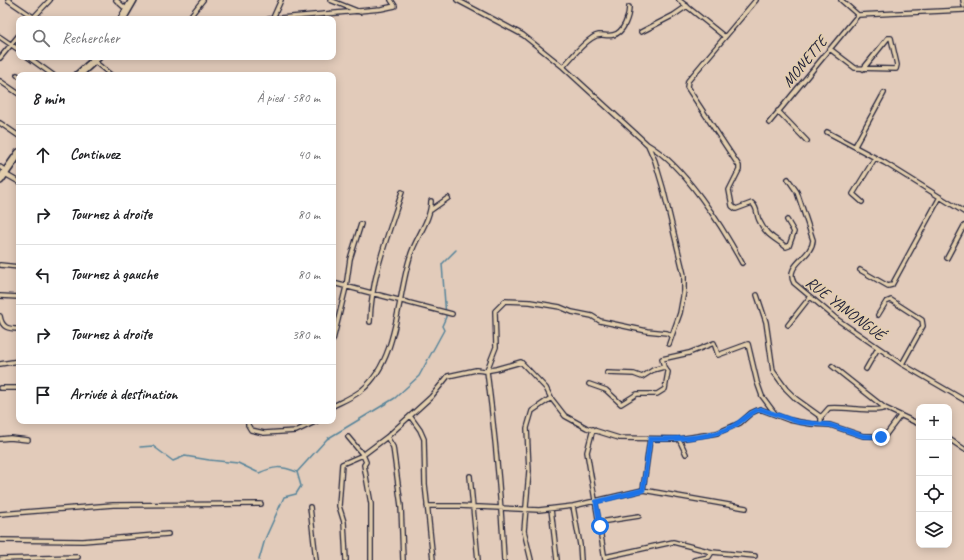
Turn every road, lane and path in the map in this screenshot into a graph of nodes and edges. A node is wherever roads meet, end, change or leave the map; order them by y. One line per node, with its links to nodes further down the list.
1 (8, 0): 21 (street)
2 (50, 0): 22 (street)
3 (116, 0): 17 (street)
4 (133, 0): 17 (highway)
5 (203, 0): 24 (street)
6 (281, 0): 25 (street)
7 (330, 0): 19 (street)
8 (391, 0): 19 (street)
9 (457, 0): 38 (street)
10 (679, 0): 14 (street)
11 (756, 0): 29 (street)
12 (841, 0): 20 (street)
13 (963, 0): 15 (street)
14 (687, 6): 27 (street); 29 (street)
15 (964, 6)
16 (630, 7): 38 (street)
17 (127, 10): 23 (highway)
18 (964, 10): 20 (street)
19 (362, 12): 26 (street)
20 (858, 15): 33 (street, MONETTE)
21 (31, 16)
22 (36, 16)
23 (124, 16)
24 (190, 16)
25 (273, 16)
26 (310, 16)
27 (641, 32)
28 (0, 37): 31 (street)
29 (725, 37): 67 (street)
30 (16, 38): 31 (street)
31 (11, 45): 32 (street); 34 (street)
32 (16, 48)
33 (830, 49): 39 (street); 46 (street, MONETTE)
34 (0, 58)
35 (32, 60): 40 (street)
36 (92, 60): 41 (highway)
37 (96, 60): 42 (street)
38 (563, 67): 52 (street)
39 (863, 69): 39 (street)
40 (49, 72)
41 (81, 72)
42 (108, 72)
43 (0, 81): 44 (street)
44 (16, 92)
45 (884, 93): 53 (street)
46 (778, 111): 48 (street, MONETTE); 51 (street)
47 (0, 123): 50 (street)
48 (769, 124)
49 (827, 132): 53 (street)
50 (16, 134)
51 (806, 141)
52 (647, 144): 71 (street); 90 (street)
53 (855, 146): 55 (street)
54 (16, 156): 56 (highway)
55 (875, 158): 61 (street); 64 (street)
56 (3, 170): 58 (highway); 59 (street)
57 (788, 179): 81 (street, RUE YANONGUÉ)
58 (0, 180)
59 (16, 180)
60 (402, 192): 77 (street)
61 (940, 197): 66 (street); 74 (street)
62 (448, 198): 65 (street)
63 (431, 201): 65 (street)
64 (862, 202)
65 (431, 210): 82 (street)
66 (964, 212)
67 (787, 220)
68 (361, 224): 76 (street)
69 (964, 226): 70 (street)
70 (946, 258)
71 (742, 263)
72 (0, 265): 73 (street)
73 (16, 267)
74 (860, 270)
75 (336, 284): 76 (street)
76 (346, 287): 77 (street); 88 (street)
77 (373, 293): 82 (street); 86 (street)
78 (757, 295): 111 (street)
79 (0, 296): 80 (street)
80 (16, 297)
81 (810, 297): 87 (street); 92 (street, RUE YANONGUÉ)
82 (401, 300): 83 (street); 106 (street)
83 (452, 314)
84 (878, 315): 95 (street)
85 (0, 316): 89 (street)
86 (370, 322)
87 (788, 325)
88 (336, 328)
89 (16, 329)
90 (670, 335): 91 (street); 99 (street)
91 (669, 344)
92 (878, 348): 95 (street, RUE YANONGUÉ); 98 (street)
93 (16, 361): 94 (street)
94 (0, 364)
95 (902, 364): 105 (street, RUE YANONGUÉ)
96 (832, 366): 107 (street)
97 (664, 367): 100 (street); 101 (street); 109 (street)
98 (866, 369)
99 (487, 371): 104 (street); 108 (street); 135 (street)
100 (607, 374)
101 (588, 384)
102 (0, 388): 103 (street)
103 (16, 388)
104 (551, 398): 116 (street); 138 (street)
105 (964, 400)
106 (336, 404)
107 (885, 408): 110 (street); 111 (street)
108 (410, 416): 118 (street); 131 (street)
109 (777, 416): 115 (street); 120 (street)
110 (900, 416): 112 (street); 115 (street)
111 (821, 417): 115 (street)
112 (916, 423)
113 (248, 424): 114 (street)
114 (311, 424)
115 (821, 424)
116 (592, 429): 119 (street); 129 (street)
117 (348, 437): 126 (street)
118 (387, 437): 126 (street); 152 (street)
119 (650, 439): 120 (street); 128 (street)
120 (679, 439): 125 (street)
121 (0, 440): 122 (street)
122 (28, 440)
123 (950, 440): 124 (street)
124 (964, 449)
125 (686, 454)
126 (363, 455): 150 (street); 151 (street)
127 (470, 476): 134 (street)
128 (643, 490): 129 (street); 136 (street)
129 (596, 502): 132 (street); 141 (street)
130 (261, 504): 139 (street)
131 (427, 506): 134 (street); 153 (street)
132 (573, 506): 137 (street); 158 (street)
133 (310, 507): 149 (street)
134 (473, 507): 135 (street); 154 (street)
135 (501, 508): 138 (street); 155 (street)
136 (746, 508)
137 (551, 509): 138 (street); 157 (street)
138 (527, 510): 156 (street)
139 (0, 514)
140 (639, 516): 141 (street)
141 (600, 522): 147 (street)
142 (168, 534): 143 (street)
143 (0, 540)
144 (712, 552): 145 (street); 147 (street); 159 (street)
145 (755, 556)
146 (78, 557): 148 (street)
147 (605, 558)
148 (1, 559)
149 (316, 560)
150 (346, 560)
151 (371, 560)
152 (403, 560)
153 (433, 560)
154 (478, 560)
155 (504, 560)
156 (531, 560)
157 (557, 560)
158 (580, 560)
159 (694, 560)

